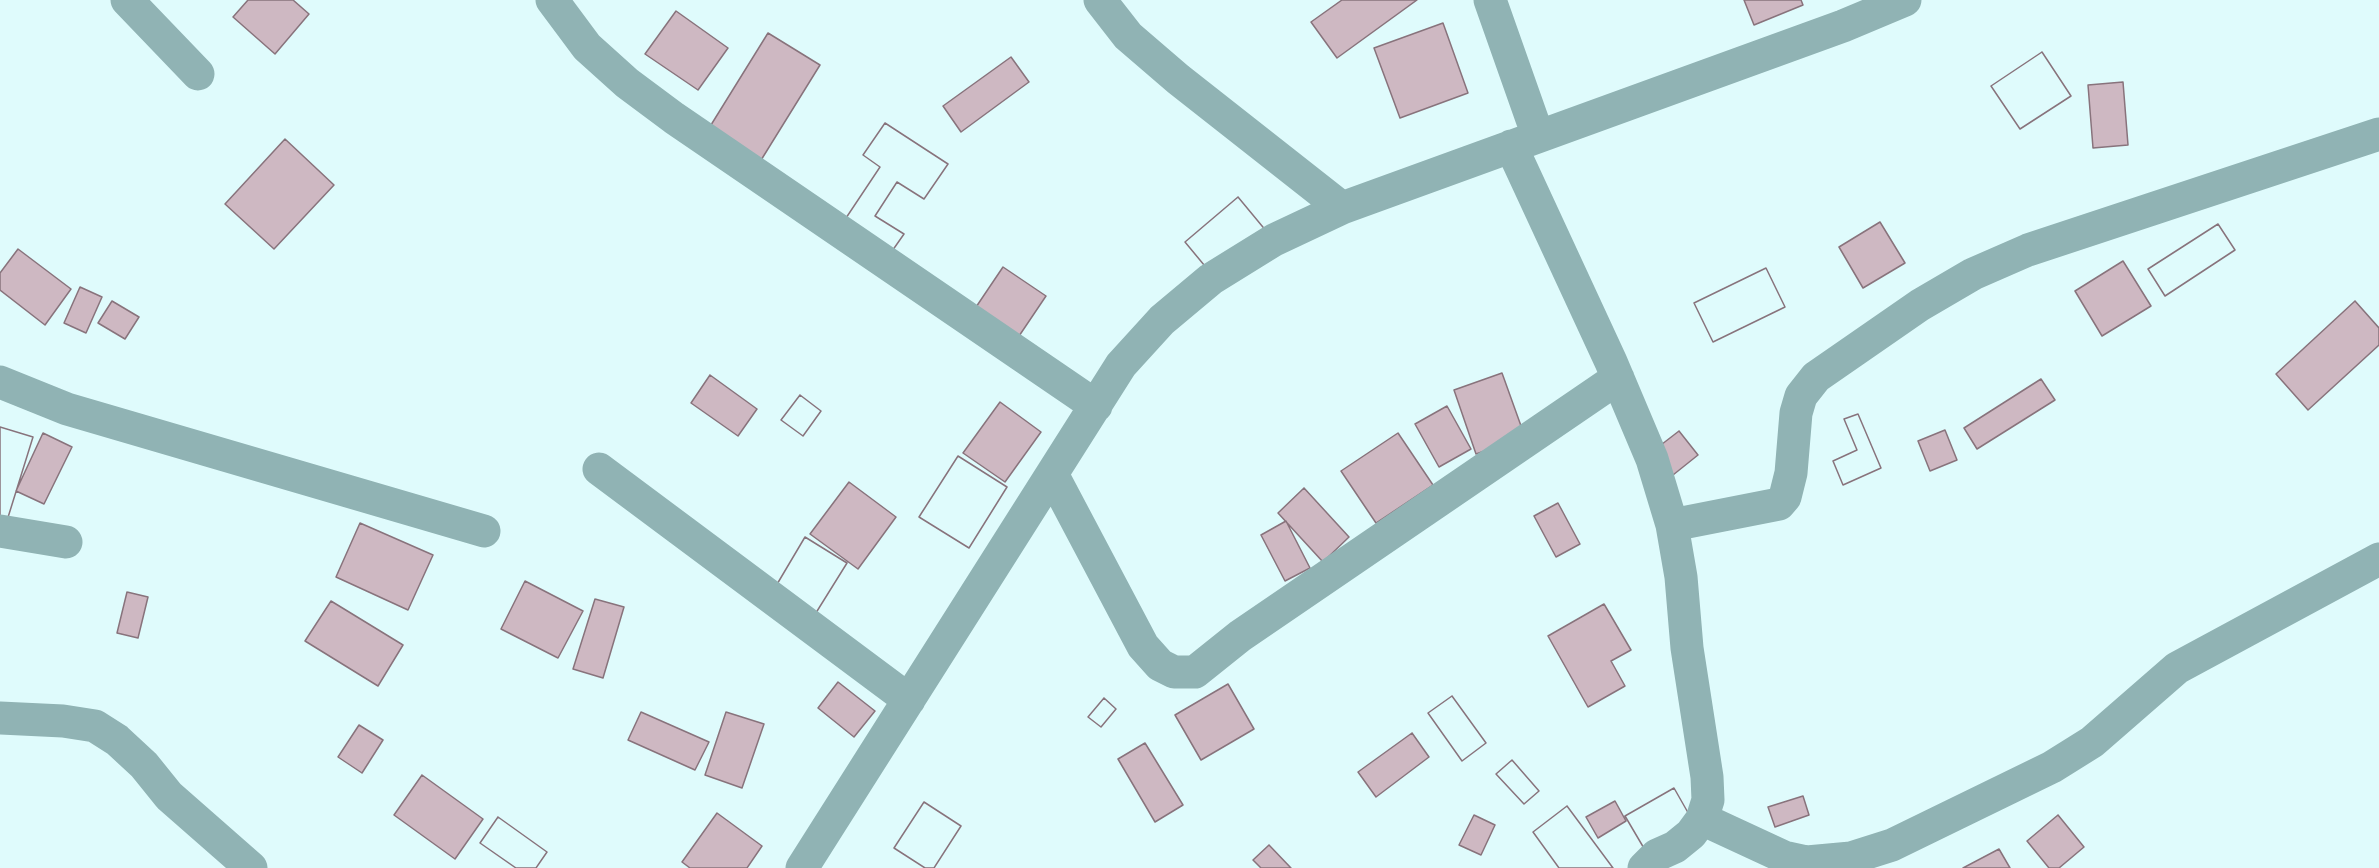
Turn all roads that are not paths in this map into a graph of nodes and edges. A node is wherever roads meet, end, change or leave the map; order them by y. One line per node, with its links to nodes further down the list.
1 (127, 0): 6 (street)
2 (552, 0): 12 (street)
3 (1100, 0): 9 (street)
4 (1490, 0): 8 (street)
5 (1905, 0): 8 (street)
6 (198, 74)
7 (2379, 134): 15 (street)
8 (1525, 141): 9 (street); 10 (street)
9 (1342, 208): 12 (street)
10 (1618, 378): 14 (street); 15 (street)
11 (0, 382): 17 (street)
12 (1096, 406): 14 (street)
13 (599, 469): 20 (street)
14 (1052, 474): 20 (street)
15 (1672, 525): 22 (street)
16 (0, 531): 18 (street)
17 (484, 531)
18 (66, 542)
19 (2379, 559): 22 (street)
20 (909, 700): 24 (street)
21 (0, 717): 23 (street)
22 (1702, 819): 25 (street)
23 (251, 868)
24 (801, 868)
25 (1644, 868)

